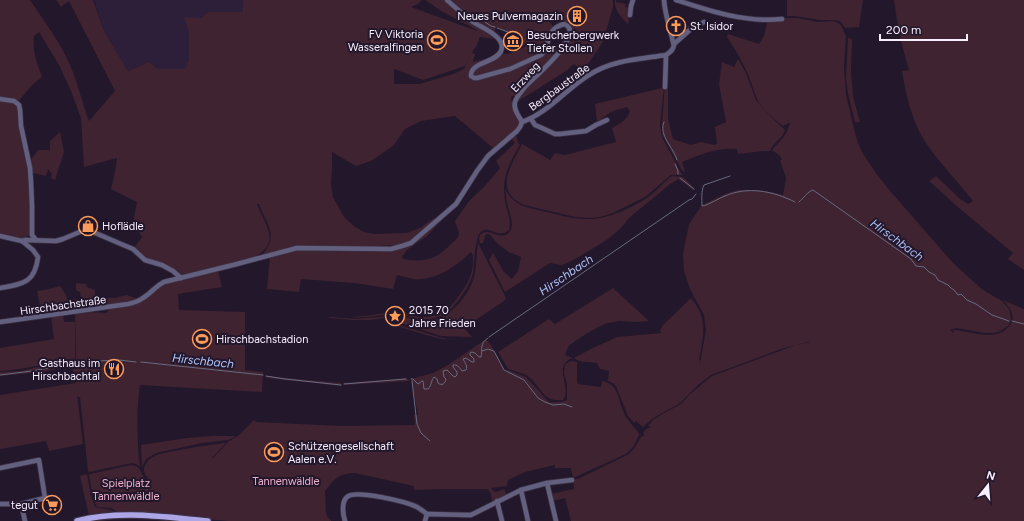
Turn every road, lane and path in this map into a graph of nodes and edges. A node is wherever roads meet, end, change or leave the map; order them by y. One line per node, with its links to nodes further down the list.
1 (447, 0): 16 (street, Erzweg)
2 (633, 0): 5 (street)
3 (664, 0): 8 (street)
4 (676, 0): 6 (street)
5 (630, 15)
6 (782, 19)
7 (704, 22): 9 (street)
8 (669, 28): 9 (street); 10 (street)
9 (685, 33): 10 (street)
10 (674, 44): 11 (street)
11 (666, 55): 12 (street); 14 (street, Bergbaustraße)
12 (665, 87)
13 (0, 99): 17 (street)
14 (531, 119): 15 (street); 16 (street, Bergbaustraße)
15 (607, 120)
16 (522, 122): 21 (street, Hirschbachstraße)
17 (32, 235): 19 (street); 20 (street)
18 (0, 236): 20 (street)
19 (36, 240): 20 (street); 21 (street)
20 (24, 241): 22 (street)
21 (181, 278): 23 (street, Hirschbachstraße)
22 (0, 288)
23 (0, 322)
24 (0, 468): 29 (street)
25 (572, 480): 26 (street)
26 (547, 483): 27 (street); 40 (street)
27 (521, 490): 28 (street); 39 (street)
28 (497, 501): 31 (street); 38 (street)
29 (21, 504): 30 (street); 33 (street)
30 (2, 505)
31 (427, 514): 36 (street); 37 (street)
32 (132, 518): 34 (main road); 35 (main road)
33 (25, 521)
34 (77, 521)
35 (208, 521)
36 (345, 521)
37 (425, 521)
38 (502, 521)
39 (528, 521)
40 (556, 521)

